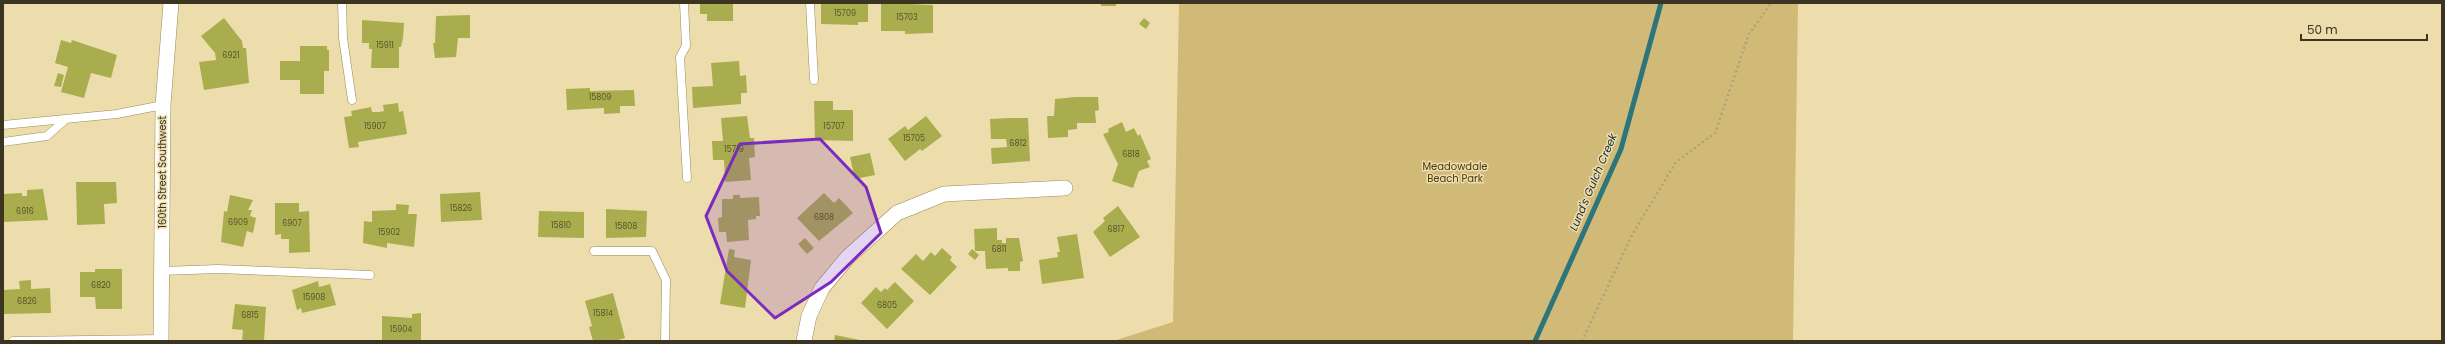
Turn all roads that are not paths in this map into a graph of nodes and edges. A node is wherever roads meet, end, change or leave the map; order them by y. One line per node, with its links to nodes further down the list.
1 (171, 3): 7 (street, 160th Street Southwest)
2 (342, 3): 6 (lane)
3 (684, 3): 11 (lane)
4 (810, 3): 5 (lane)
5 (814, 80)
6 (352, 100)
7 (162, 105): 8 (lane); 14 (street, 160th Street Southwest)
8 (65, 120): 9 (lane); 10 (lane)
9 (3, 125)
10 (3, 142)
11 (687, 178)
12 (1065, 188): 19 (street)
13 (594, 251): 18 (lane)
14 (162, 271): 15 (lane); 16 (street, 160th Street Southwest)
15 (370, 275)
16 (161, 340): 17 (lane)
17 (13, 341)
18 (665, 341)
19 (804, 341)

